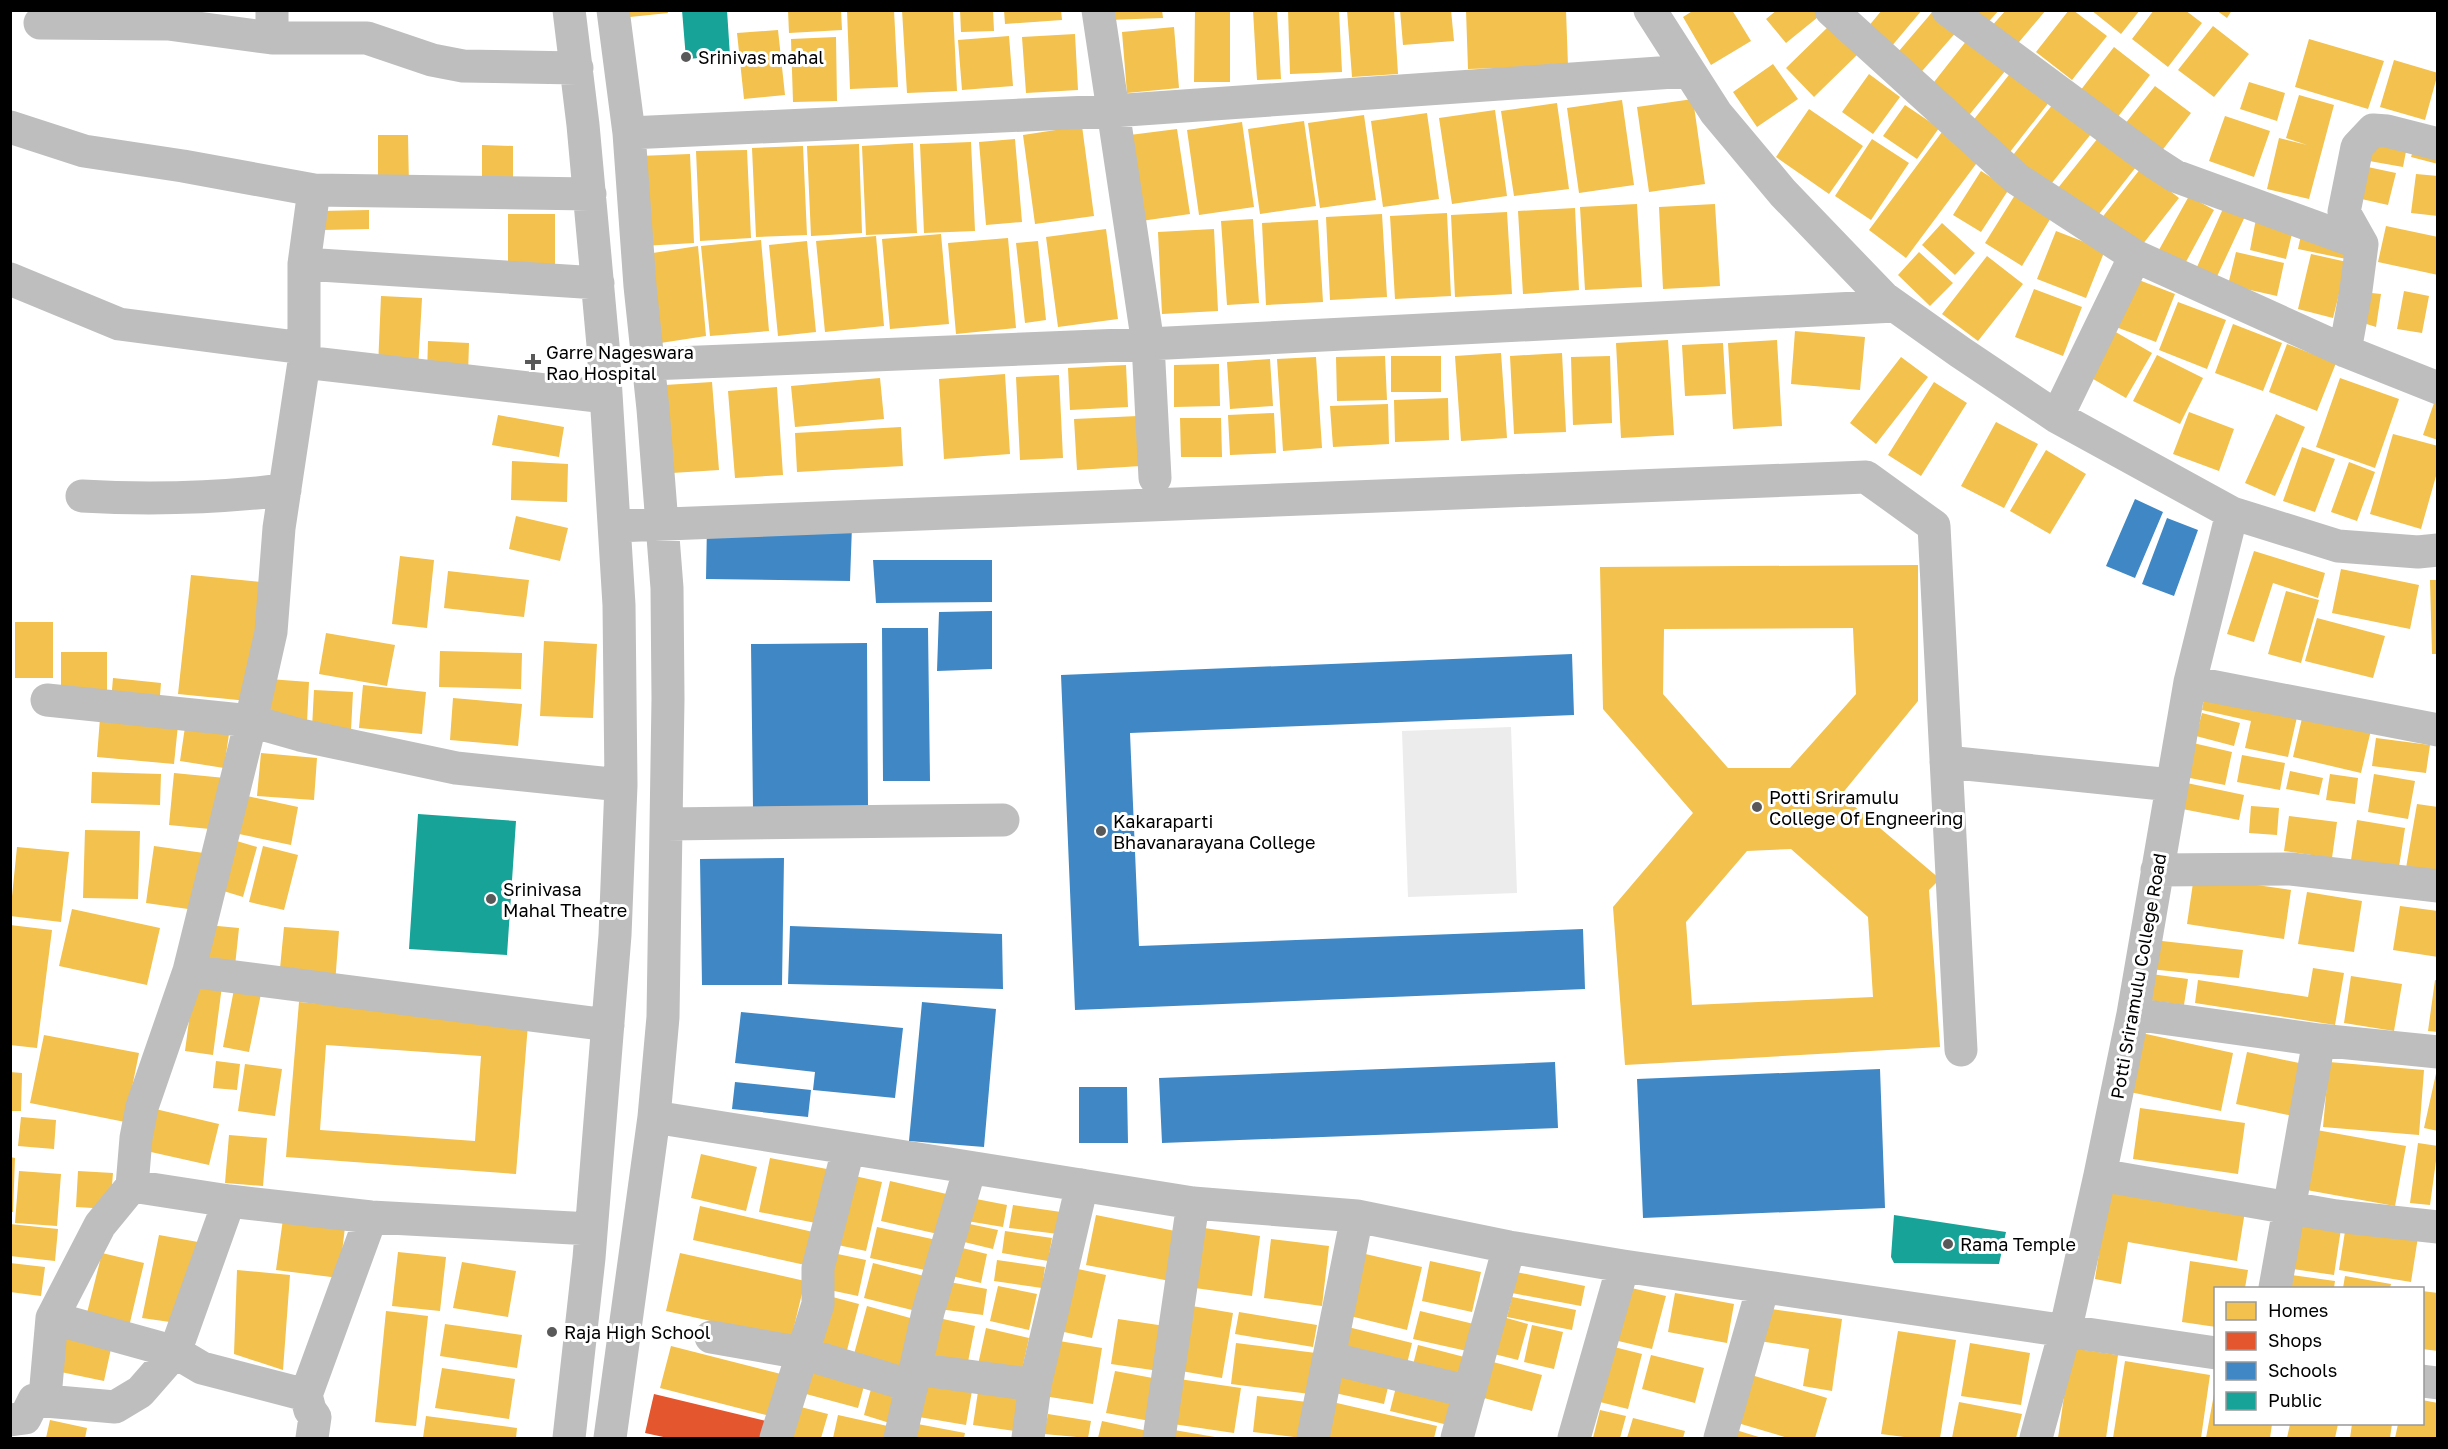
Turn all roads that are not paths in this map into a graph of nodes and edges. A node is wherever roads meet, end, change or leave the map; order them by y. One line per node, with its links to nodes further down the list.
1 (569, 10): 9 (street)
2 (612, 10): 13 (street)
3 (1098, 10): 11 (street)
4 (1650, 10): 10 (street)
5 (1831, 10): 18 (street)
6 (1948, 10): 17 (street)
7 (40, 23): 8 (street)
8 (272, 24): 9 (street)
9 (577, 68): 16 (street)
10 (1689, 71): 11 (street); 22 (street)
11 (1112, 111): 13 (street); 23 (street)
12 (10, 127): 15 (street)
13 (629, 133): 26 (street)
14 (2438, 144): 17 (street)
15 (314, 190): 16 (street); 19 (street)
16 (590, 194): 21 (street)
17 (2362, 244): 24 (street)
18 (2135, 256): 24 (street); 29 (street)
19 (304, 264): 21 (street); 25 (street)
20 (10, 279): 25 (street)
21 (598, 282): 28 (street)
22 (1895, 306): 23 (street); 29 (street)
23 (1148, 344): 26 (street); 30 (street)
24 (2345, 351): 27 (street)
25 (304, 355): 28 (street); 31 (street)
26 (649, 364): 34 (street)
27 (2438, 388)
28 (606, 397): 35 (street)
29 (2057, 417): 33 (street)
30 (1155, 478)
31 (285, 490): 32 (street); 39 (street)
32 (82, 496)
33 (2232, 513): 36 (street); 37 (street, Potti Sriramulu College Road)
34 (662, 525): 35 (street); 41 (street); 45 (street)
35 (615, 526): 42 (street)
36 (2438, 550)
37 (2190, 682): 40 (street); 43 (street, Potti Sriramulu College Road)
38 (47, 700): 39 (street)
39 (251, 721): 42 (street); 48 (street)
40 (2438, 730)
41 (1946, 762): 43 (street); 52 (street)
42 (621, 784): 50 (street)
43 (2172, 785): 46 (street, Potti Sriramulu College Road)
44 (1003, 820): 45 (street)
45 (667, 824): 54 (street)
46 (2157, 870): 47 (street); 49 (street, Potti Sriramulu College Road)
47 (2438, 886)
48 (189, 971): 50 (street); 59 (street)
49 (2133, 1014): 51 (street); 57 (street, Potti Sriramulu College Road)
50 (608, 1024): 66 (street)
51 (2319, 1040): 53 (street); 62 (street)
52 (1962, 1050)
53 (2438, 1052)
54 (654, 1117): 55 (street); 85 (street)
55 (848, 1150): 56 (street); 75 (street)
56 (970, 1168): 58 (street); 78 (street)
57 (2100, 1174): 62 (street); 72 (street, Potti Sriramulu College Road)
58 (1082, 1185): 61 (street); 79 (street)
59 (132, 1186): 60 (street); 71 (street)
60 (229, 1201): 64 (street); 74 (street)
61 (1193, 1203): 63 (street); 89 (street)
62 (2290, 1207): 65 (street); 70 (street)
63 (1357, 1216): 67 (street); 77 (street)
64 (371, 1217): 66 (street); 81 (street)
65 (2438, 1227)
66 (591, 1229): 84 (street)
67 (1509, 1247): 68 (street); 80 (street)
68 (1623, 1266): 69 (street); 92 (street)
69 (1763, 1287): 72 (street); 93 (street)
70 (2275, 1287)
71 (52, 1318): 74 (street); 82 (street)
72 (2065, 1332): 76 (street); 94 (street, Potti Sriramulu College Road)
73 (711, 1337): 75 (street)
74 (175, 1352): 81 (street); 82 (street)
75 (802, 1353): 78 (street); 86 (street)
76 (2214, 1353)
77 (1329, 1358): 80 (street); 90 (street)
78 (914, 1377): 79 (street); 87 (street)
79 (1035, 1385): 88 (street)
80 (1470, 1392): 91 (street)
81 (306, 1395): 83 (street)
82 (22, 1410)
83 (312, 1438)
84 (569, 1438)
85 (610, 1438)
86 (776, 1438)
87 (900, 1438)
88 (1028, 1438)
89 (1158, 1438)
90 (1313, 1438)
91 (1457, 1438)
92 (1574, 1438)
93 (1720, 1438)
94 (2036, 1438)

